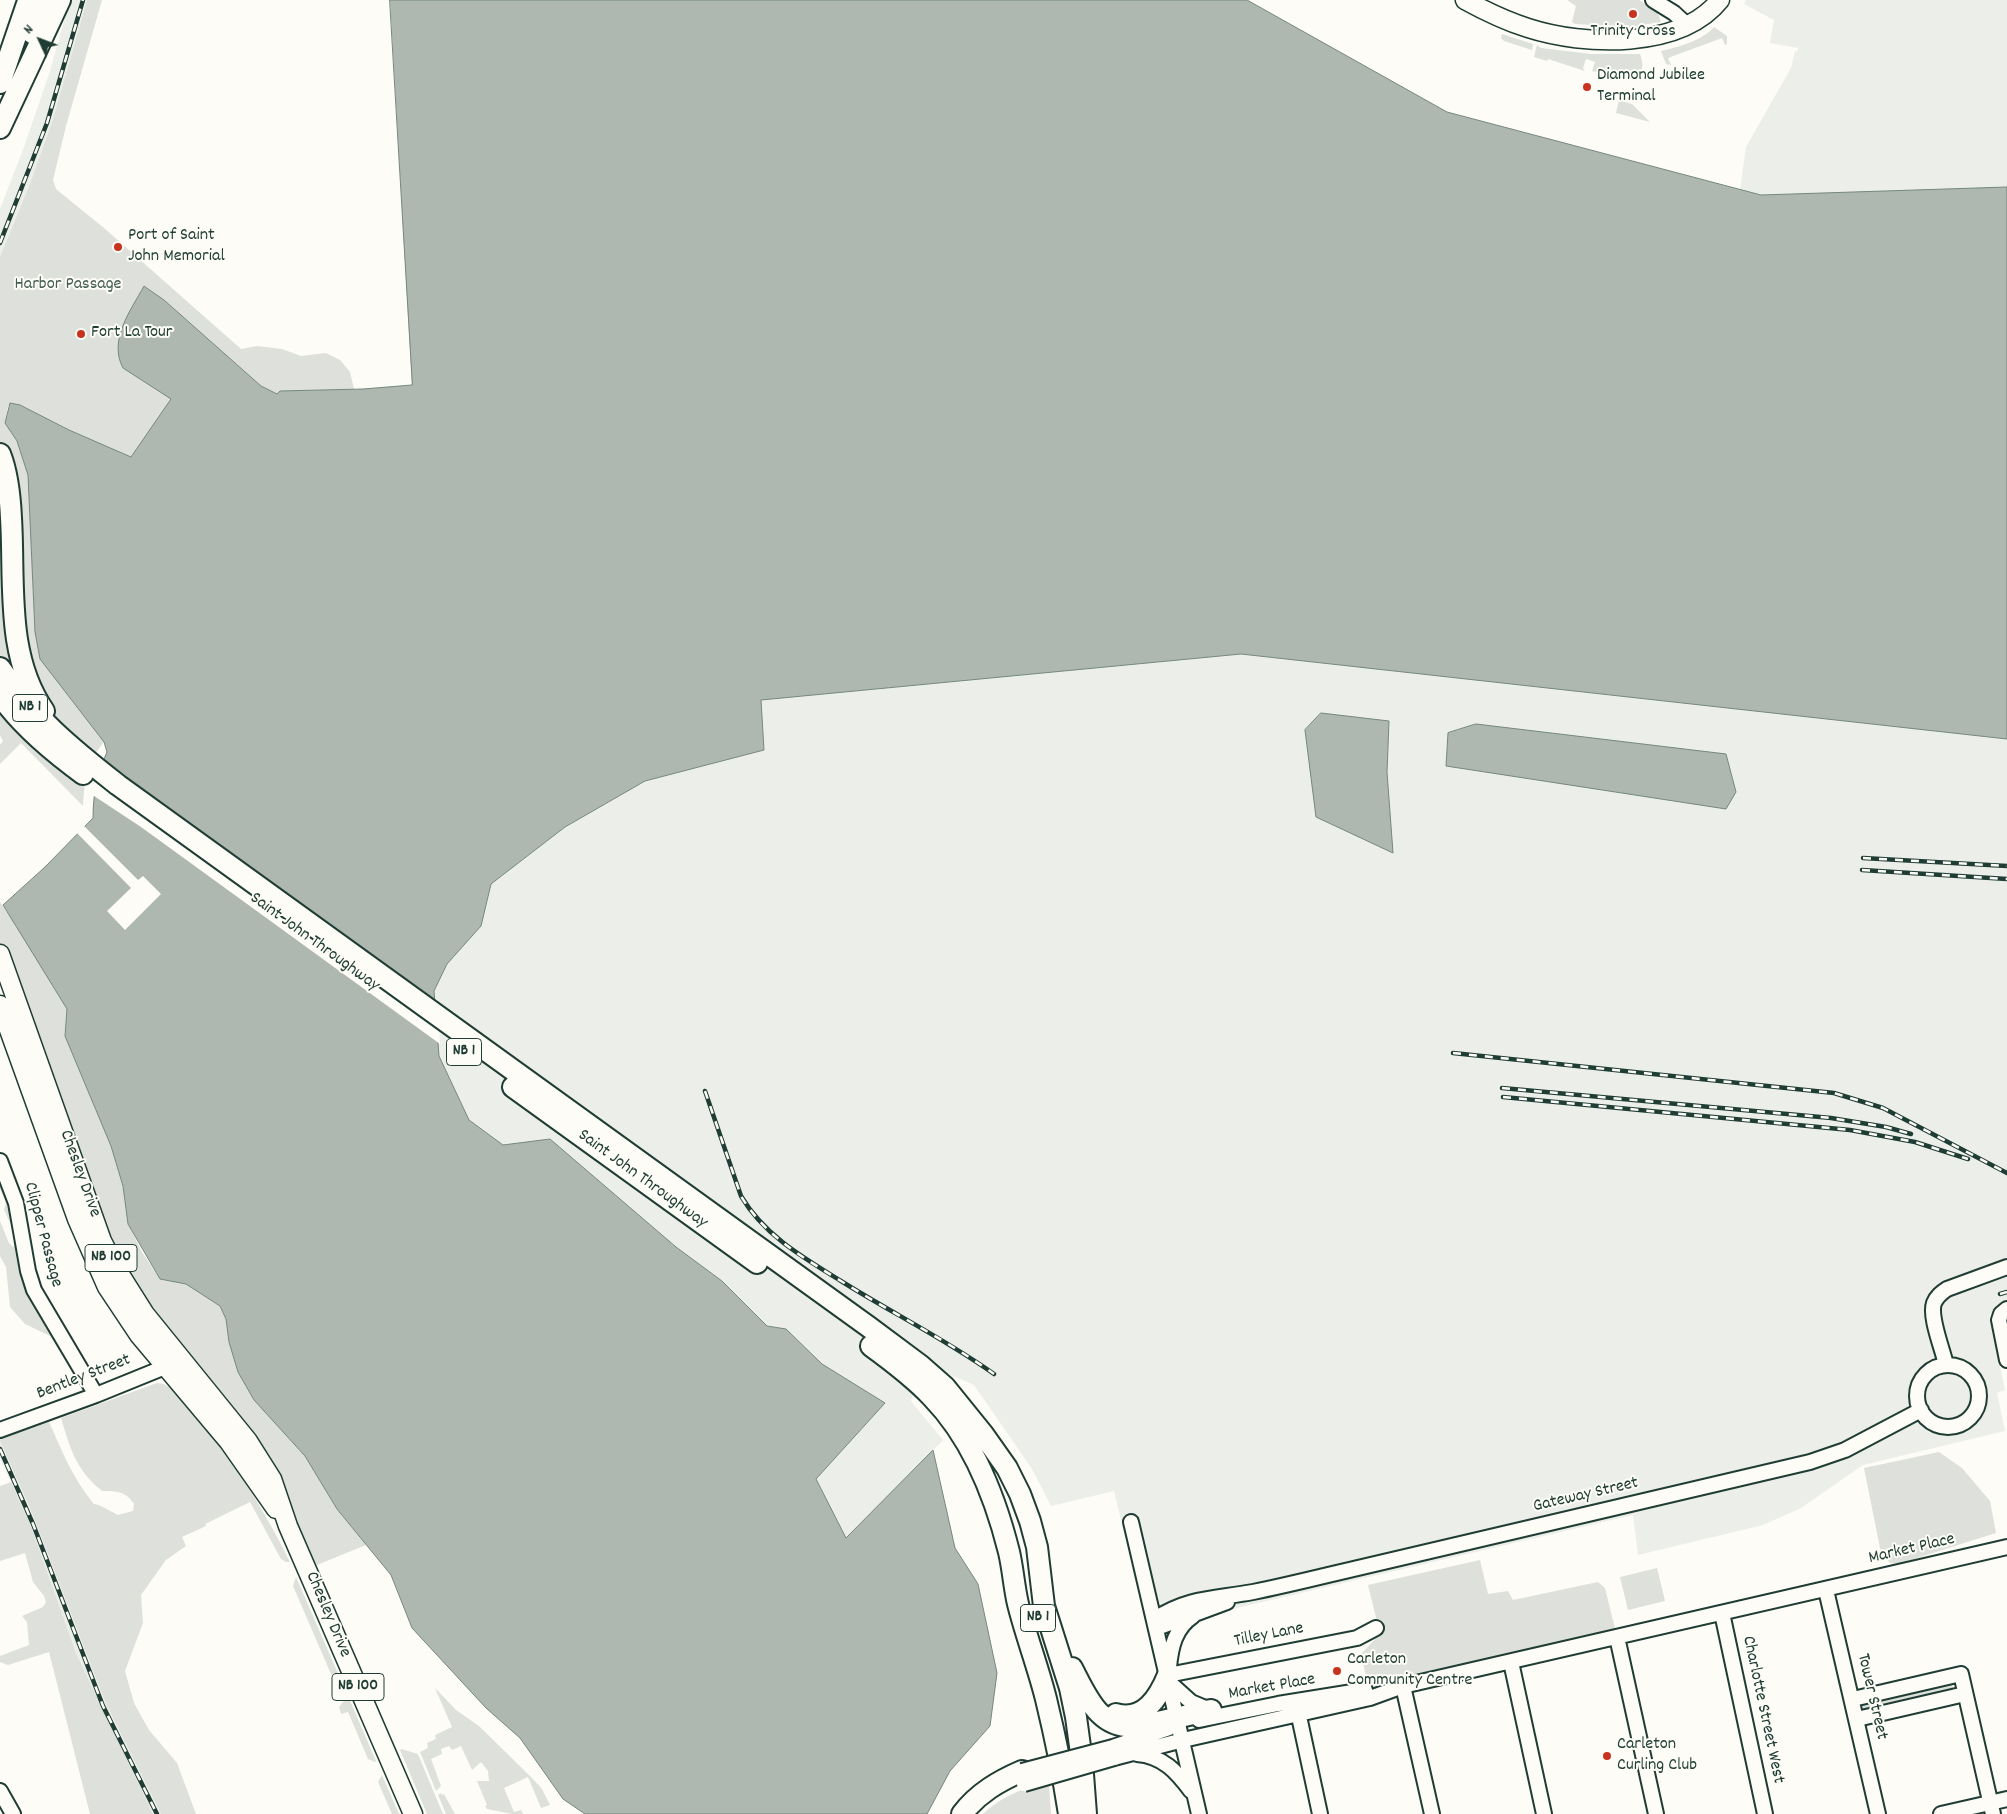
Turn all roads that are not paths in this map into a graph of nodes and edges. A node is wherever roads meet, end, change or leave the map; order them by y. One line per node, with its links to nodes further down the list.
1 (29, 0): 8 (highway)
2 (44, 0): 9 (highway)
3 (60, 0): 10 (highway)
4 (1465, 0): 7 (main road)
5 (1653, 0): 7 (street)
6 (1720, 0): 7 (main road)
7 (1687, 25)
8 (0, 83)
9 (0, 122)
10 (0, 128)
11 (0, 454): 14 (highway)
12 (0, 668): 14 (highway, Saint John Throughway / NB 1)
13 (1, 696): 24 (highway, Saint John Throughway / NB 1)
14 (67, 744): 24 (highway, Saint John Throughway / NB 1)
15 (0, 954): 18 (main road, Chesley Drive / NB 100)
16 (0, 1005): 18 (main road, Chesley Drive / NB 100)
17 (0, 1161): 25 (street, Clipper Passage)
18 (84, 1216): 22 (main road, Chesley Drive / NB 100)
19 (2007, 1267): 23 (street)
20 (2004, 1311): 21 (street)
21 (2007, 1360)
22 (171, 1361): 25 (street, Bentley Street); 61 (main road, Chesley Drive / NB 100)
23 (1946, 1364): 26 (street); 26 (street)
24 (939, 1392): 28 (highway, Saint John Throughway / NB 1); 51 (highway, Saint John Throughway / NB 1)
25 (96, 1395): 27 (street, Bentley Street)
26 (1921, 1410): 33 (street, Gateway Street)
27 (0, 1430)
28 (983, 1434): 30 (highway, Saint John Throughway / NB 1); 59 (highway, Saint John Throughway / NB 1)
29 (1131, 1522): 36 (street)
30 (1036, 1547): 43 (highway); 59 (highway, Saint John Throughway / NB 1)
31 (2007, 1547): 32 (street, Market Place)
32 (1826, 1590): 35 (street, Market Place); 44 (street, Tower Street)
33 (1251, 1592): 34 (street, Gateway Street); 36 (street, Gateway Street)
34 (1201, 1611): 36 (street, Gateway Street); 40 (street)
35 (1722, 1613): 38 (street, Market Place); 70 (street, Charlotte Street West)
36 (1156, 1624): 40 (street)
37 (1376, 1628): 40 (street, Tilley Lane)
38 (1617, 1638): 39 (street, Market Place); 69 (street)
39 (1511, 1662): 41 (street, Market Place); 68 (street)
40 (1169, 1679): 43 (highway); 47 (street); 49 (street)
41 (1398, 1687): 46 (street, Market Place); 67 (street)
42 (1965, 1694): 44 (street); 48 (street); 58 (street)
43 (1088, 1696): 49 (highway)
44 (1853, 1699): 48 (street, Tower Street)
45 (1278, 1704): 46 (street, Market Place); 47 (street); 49 (street, Market Place)
46 (1297, 1708): 50 (street, Market Place); 66 (street)
47 (1211, 1710): 49 (highway)
48 (1857, 1719): 71 (street, Tower Street)
49 (1179, 1721): 50 (street); 52 (street, Market Place)
50 (1183, 1740): 53 (street, Market Place); 56 (street)
51 (1057, 1746): 59 (highway, Saint John Throughway / NB 1); 64 (highway)
52 (1114, 1752): 53 (street, Market Place); 54 (street, Market Place, bridge)
53 (1132, 1754): 56 (street)
54 (1023, 1777): 62 (highway); 63 (highway)
55 (0, 1791): 60 (street)
56 (1194, 1796): 65 (street)
57 (2007, 1799): 58 (street)
58 (1992, 1808): 72 (street)
59 (1080, 1811)
60 (13, 1814)
61 (413, 1814)
62 (962, 1814)
63 (975, 1814)
64 (1057, 1814)
65 (1199, 1814)
66 (1320, 1814)
67 (1432, 1814)
68 (1544, 1814)
69 (1656, 1814)
70 (1765, 1814)
71 (1878, 1814)
72 (1941, 1814)

